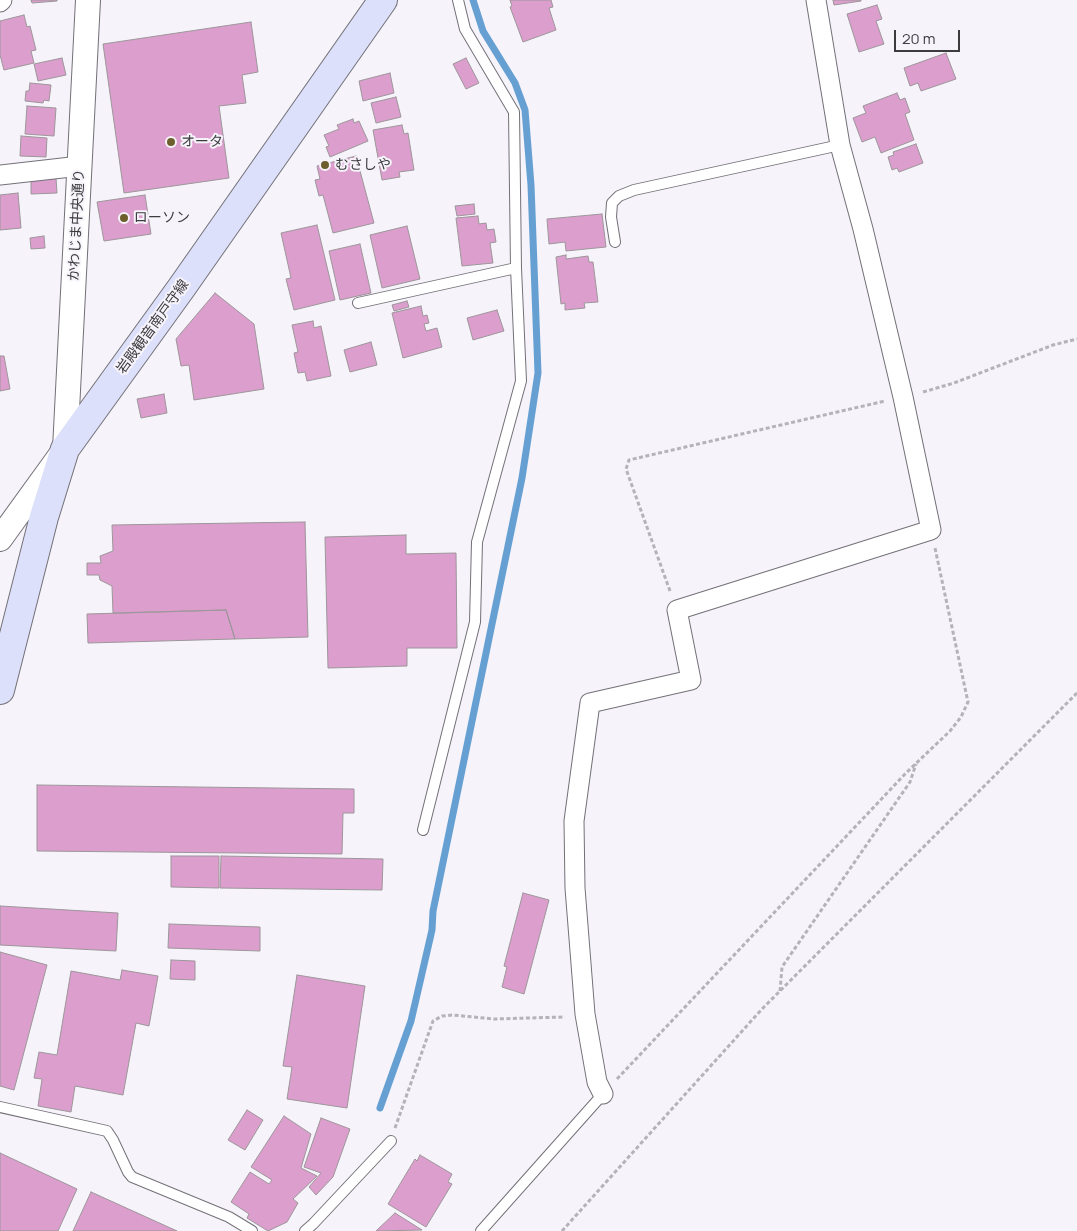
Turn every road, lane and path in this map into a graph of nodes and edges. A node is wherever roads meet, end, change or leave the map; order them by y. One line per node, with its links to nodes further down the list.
1 (88, 0): 6 (street, かわじま中央通り)
2 (383, 0): 13 (main road, 岩殿観音南戸守線)
3 (458, 0): 9 (lane)
4 (816, 0): 5 (street)
5 (840, 146): 8 (lane); 12 (street)
6 (80, 166): 7 (street); 13 (street, かわじま中央通り)
7 (0, 175)
8 (615, 242)
9 (516, 268): 10 (lane); 20 (lane)
10 (358, 303)
11 (1077, 338): 12 (path)
12 (903, 397): 14 (street); 16 (path)
13 (66, 449): 15 (street); 17 (main road, 岩殿観音南戸守線)
14 (931, 530): 16 (street); 19 (path)
15 (0, 539)
16 (677, 610): 22 (street)
17 (0, 690)
18 (1077, 693): 21 (path)
19 (916, 764): 21 (path); 23 (path)
20 (423, 830)
21 (780, 991): 29 (path)
22 (585, 1014): 23 (street); 25 (path)
23 (603, 1094): 28 (lane)
24 (0, 1107): 26 (lane)
25 (392, 1141): 27 (lane)
26 (252, 1231)
27 (305, 1231)
28 (480, 1231)
29 (562, 1231)

